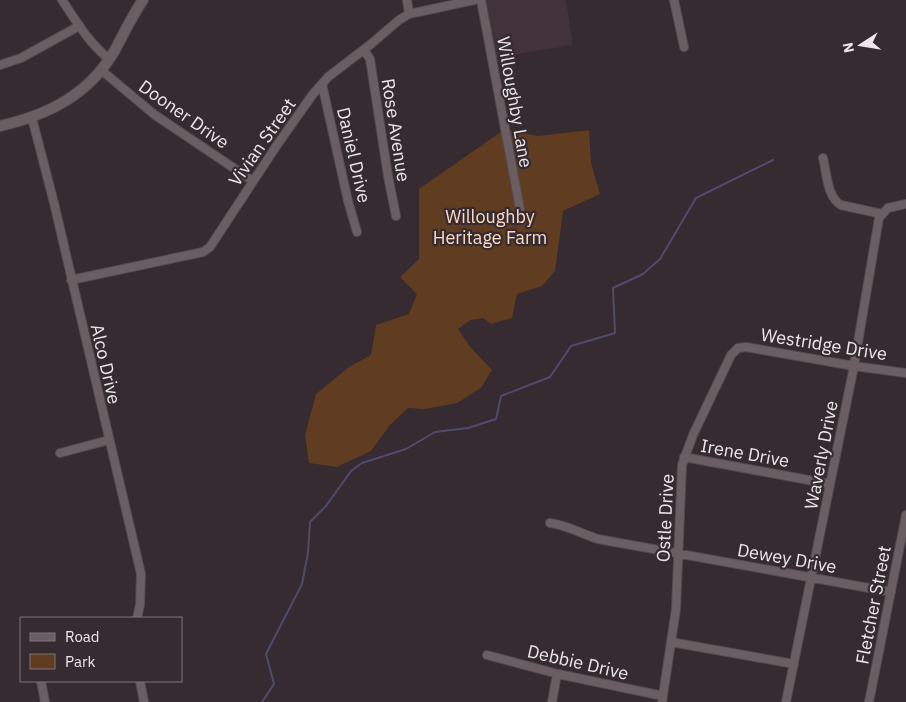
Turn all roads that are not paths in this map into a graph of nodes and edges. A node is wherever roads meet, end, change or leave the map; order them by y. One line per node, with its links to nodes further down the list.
1 (62, 0): 8 (street)
2 (143, 0): 11 (street)
3 (407, 0): 7 (street)
4 (474, 0): 7 (street, Vivian Street)
5 (481, 0): 20 (street, Willoughby Lane)
6 (674, 0): 9 (street)
7 (409, 14): 10 (street, Vivian Street)
8 (79, 26): 11 (street); 12 (street)
9 (684, 47)
10 (364, 50): 14 (street, Vivian Street); 22 (street, Rose Avenue)
11 (109, 59): 13 (street)
12 (0, 65)
13 (101, 70): 15 (street); 18 (street, Dooner Drive)
14 (322, 84): 18 (street, Vivian Street); 23 (street, Daniel Drive)
15 (32, 118): 16 (street); 24 (street, Alco Drive)
16 (0, 126)
17 (823, 158): 21 (street)
18 (253, 181): 24 (street, Vivian Street)
19 (906, 204): 21 (street)
20 (520, 210)
21 (882, 214): 26 (street, Waverly Drive)
22 (396, 216)
23 (357, 232)
24 (71, 280): 28 (street, Alco Drive)
25 (738, 348): 26 (street, Westridge Drive); 30 (street, Ostle Drive)
26 (854, 366): 27 (street, Westridge Drive); 31 (street, Waverly Drive)
27 (906, 373)
28 (109, 440): 29 (street); 37 (street, Alco Drive)
29 (60, 453)
30 (684, 457): 31 (street, Irene Drive); 34 (street, Ostle Drive)
31 (830, 484): 35 (street, Waverly Drive)
32 (906, 515): 36 (street, Fletcher Street)
33 (550, 523): 34 (street, Dewey Drive)
34 (677, 553): 35 (street, Dewey Drive); 38 (street, Ostle Drive)
35 (812, 577): 36 (street, Dewey Drive); 40 (street, Waverly Drive)
36 (890, 592): 49 (street, Fletcher Street)
37 (137, 617)
38 (672, 642): 40 (street); 44 (street, Ostle Drive)
39 (487, 655): 41 (street, Debbie Drive)
40 (794, 664): 48 (street, Waverly Drive)
41 (557, 674): 44 (street, Debbie Drive); 47 (street)
42 (41, 682): 45 (street)
43 (140, 682): 46 (street)
44 (663, 699)
45 (45, 702)
46 (144, 702)
47 (552, 702)
48 (786, 702)
49 (869, 702)

